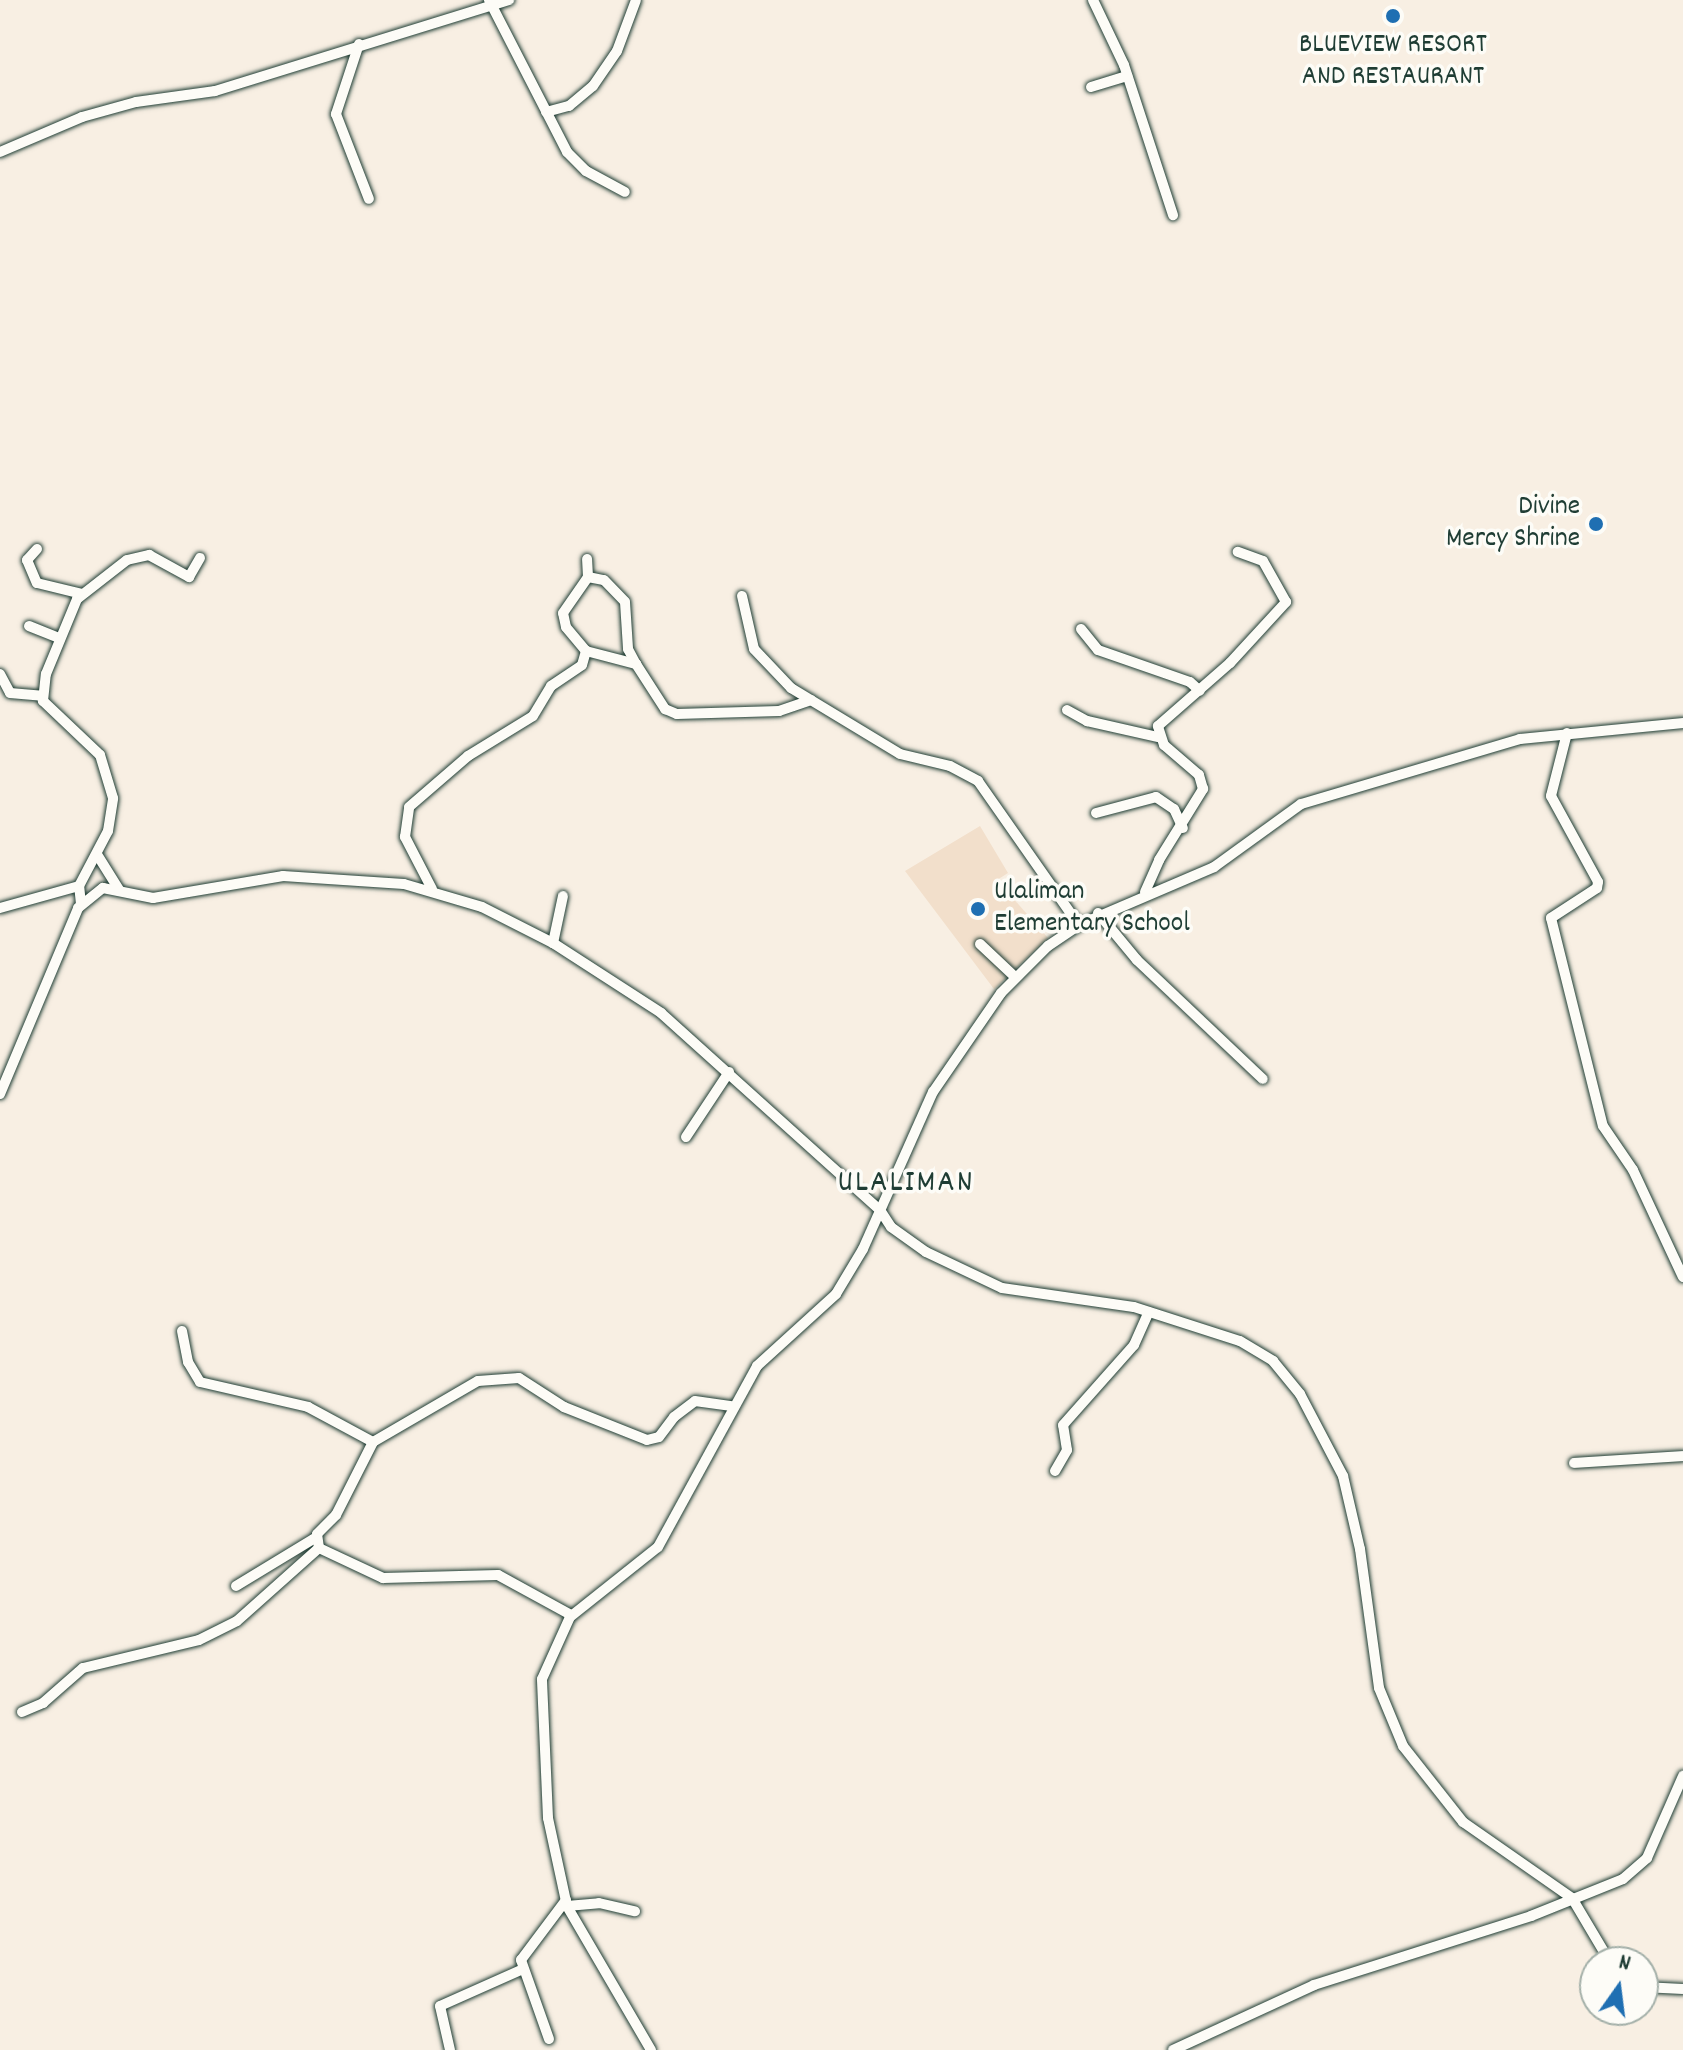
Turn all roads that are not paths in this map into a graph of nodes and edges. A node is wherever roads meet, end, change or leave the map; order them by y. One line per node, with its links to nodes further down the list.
1 (509, 0): 4 (street)
2 (636, 0): 8 (street)
3 (1093, 0): 6 (street)
4 (491, 3): 5 (street); 8 (street)
5 (359, 44): 9 (street); 11 (street)
6 (1127, 76): 7 (street); 12 (street)
7 (1091, 87)
8 (546, 112): 10 (street)
9 (0, 152)
10 (625, 192)
11 (369, 199)
12 (1173, 215)
13 (37, 549): 18 (street)
14 (1238, 552): 26 (street)
15 (200, 558): 18 (street)
16 (587, 559): 17 (street)
17 (588, 577): 23 (street); 24 (street)
18 (82, 594): 22 (street)
19 (742, 596): 28 (street)
20 (29, 626): 22 (street)
21 (1081, 629): 26 (street)
22 (59, 638): 27 (street)
23 (586, 651): 24 (street); 37 (street)
24 (636, 664): 28 (street)
25 (0, 674): 27 (street)
26 (1200, 691): 32 (street)
27 (42, 696): 35 (street)
28 (811, 700): 44 (street)
29 (1067, 710): 32 (street)
30 (1683, 723): 31 (street)
31 (1567, 733): 39 (street); 53 (street)
32 (1158, 737): 34 (street)
33 (1096, 813): 34 (street)
34 (1183, 828): 39 (street)
35 (98, 856): 36 (street); 38 (street)
36 (79, 886): 41 (street); 42 (street)
37 (432, 889): 38 (street); 45 (street)
38 (119, 890): 41 (street)
39 (1145, 892): 43 (street)
40 (563, 896): 45 (street)
41 (81, 904): 50 (street)
42 (0, 908)
43 (1098, 913): 44 (street); 49 (street)
44 (1079, 925): 47 (street)
45 (553, 943): 48 (street)
46 (980, 944): 47 (street)
47 (1015, 977): 52 (street)
48 (729, 1072): 51 (street); 52 (street)
49 (1263, 1079)
50 (0, 1094)
51 (686, 1137)
52 (880, 1210): 54 (street); 56 (street)
53 (1683, 1277)
54 (1149, 1312): 60 (street); 66 (street)
55 (182, 1331): 57 (street)
56 (732, 1406): 57 (street); 63 (street)
57 (373, 1442): 61 (street)
58 (1683, 1456): 59 (street)
59 (1574, 1463)
60 (1055, 1471)
61 (317, 1543): 62 (street); 63 (street); 64 (street)
62 (236, 1586)
63 (571, 1615): 67 (street)
64 (22, 1712)
65 (1683, 1776): 66 (street)
66 (1572, 1898): 69 (street); 76 (street)
67 (566, 1903): 68 (street); 70 (street); 75 (street)
68 (635, 1911)
69 (1600, 1946)
70 (523, 1969): 73 (street); 74 (street)
71 (1659, 1988): 72 (street)
72 (1683, 1989)
73 (549, 2039)
74 (450, 2050)
75 (651, 2050)
76 (1173, 2050)

